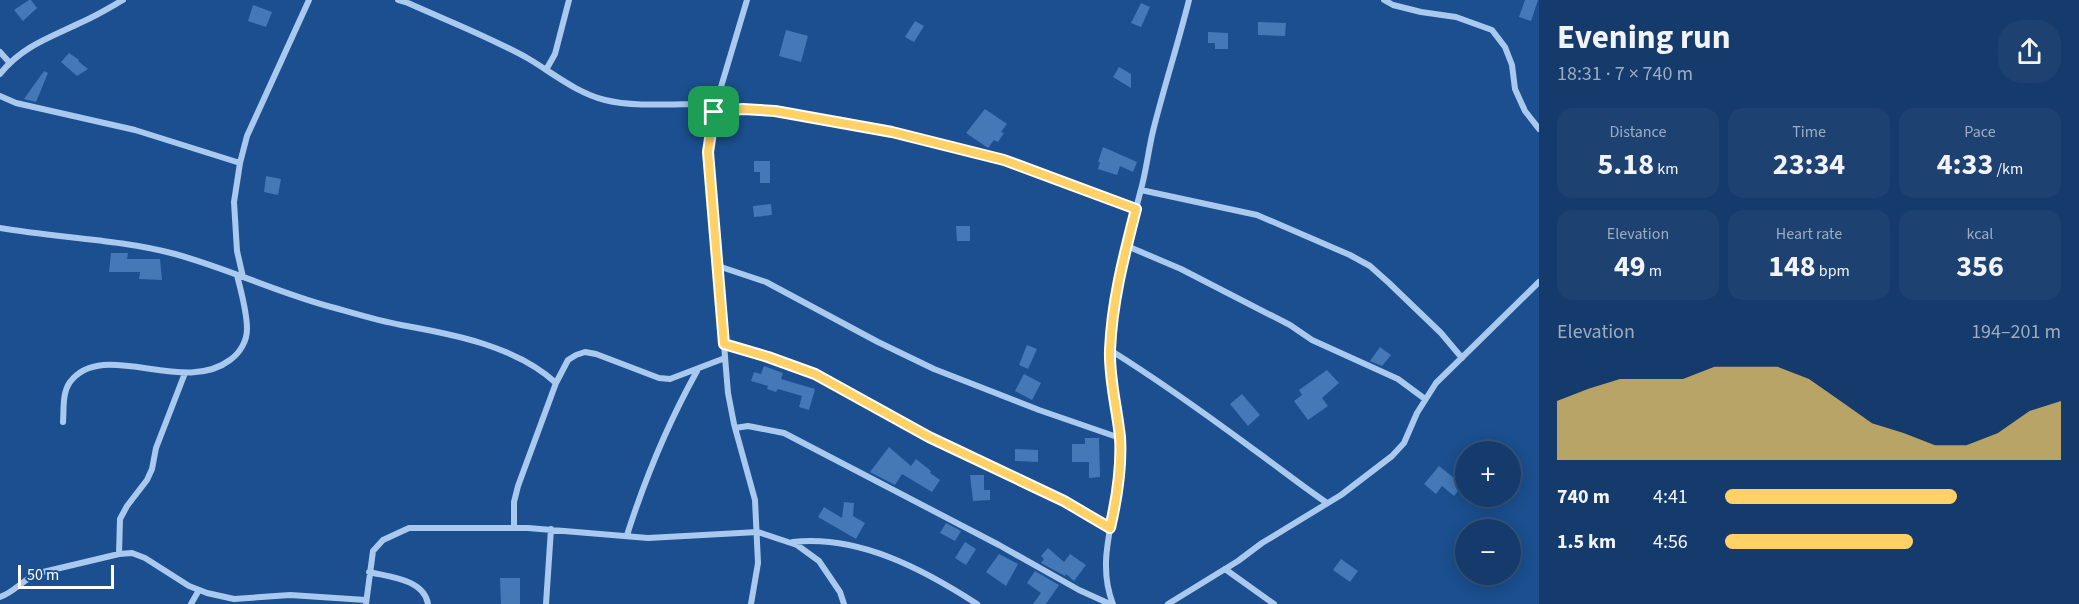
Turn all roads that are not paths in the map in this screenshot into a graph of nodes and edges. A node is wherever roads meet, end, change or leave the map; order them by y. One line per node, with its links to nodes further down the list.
1 (123, 0): 9 (street)
2 (309, 0): 16 (street)
3 (398, 0): 10 (street)
4 (569, 0): 10 (street)
5 (747, 0): 13 (street)
6 (1189, 0): 17 (street)
7 (1384, 0): 15 (street)
8 (0, 52): 9 (street)
9 (9, 62): 11 (street)
10 (546, 70): 13 (street)
11 (0, 74)
12 (0, 96): 16 (street)
13 (716, 104): 14 (street)
14 (714, 112): 18 (street); 21 (street)
15 (1539, 129)
16 (240, 163): 22 (street)
17 (1141, 190): 18 (street); 27 (street)
18 (1136, 209): 20 (street)
19 (0, 228): 22 (street)
20 (1127, 246): 25 (street); 31 (street)
21 (718, 266): 24 (street); 34 (street)
22 (240, 276): 29 (street); 30 (street)
23 (1539, 282): 27 (street)
24 (724, 344): 26 (street); 37 (street)
25 (1110, 350): 34 (street); 35 (street)
26 (725, 358): 28 (street); 33 (street)
27 (1462, 358): 31 (street)
28 (698, 369): 30 (street); 40 (street)
29 (185, 373): 32 (street); 42 (street)
30 (556, 383): 36 (street)
31 (1425, 399): 35 (street)
32 (63, 422)
33 (735, 428): 39 (street); 56 (street)
34 (1120, 438): 37 (street)
35 (1327, 503): 43 (street)
36 (514, 528): 38 (street); 44 (street)
37 (1110, 528): 56 (street)
38 (551, 529): 40 (street); 52 (street)
39 (758, 532): 40 (street); 41 (street); 53 (street)
40 (627, 536)
41 (789, 542): 54 (street); 55 (street)
42 (119, 554): 45 (street); 47 (street)
43 (1225, 569): 57 (street); 58 (street)
44 (369, 572): 48 (street); 51 (street)
45 (199, 590): 46 (street); 49 (street)
46 (298, 596): 48 (street); 50 (street)
47 (0, 597)
48 (366, 602)
49 (191, 604)
50 (297, 604)
51 (428, 604)
52 (546, 604)
53 (751, 604)
54 (844, 604)
55 (977, 604)
56 (1111, 604)
57 (1168, 604)
58 (1274, 604)

